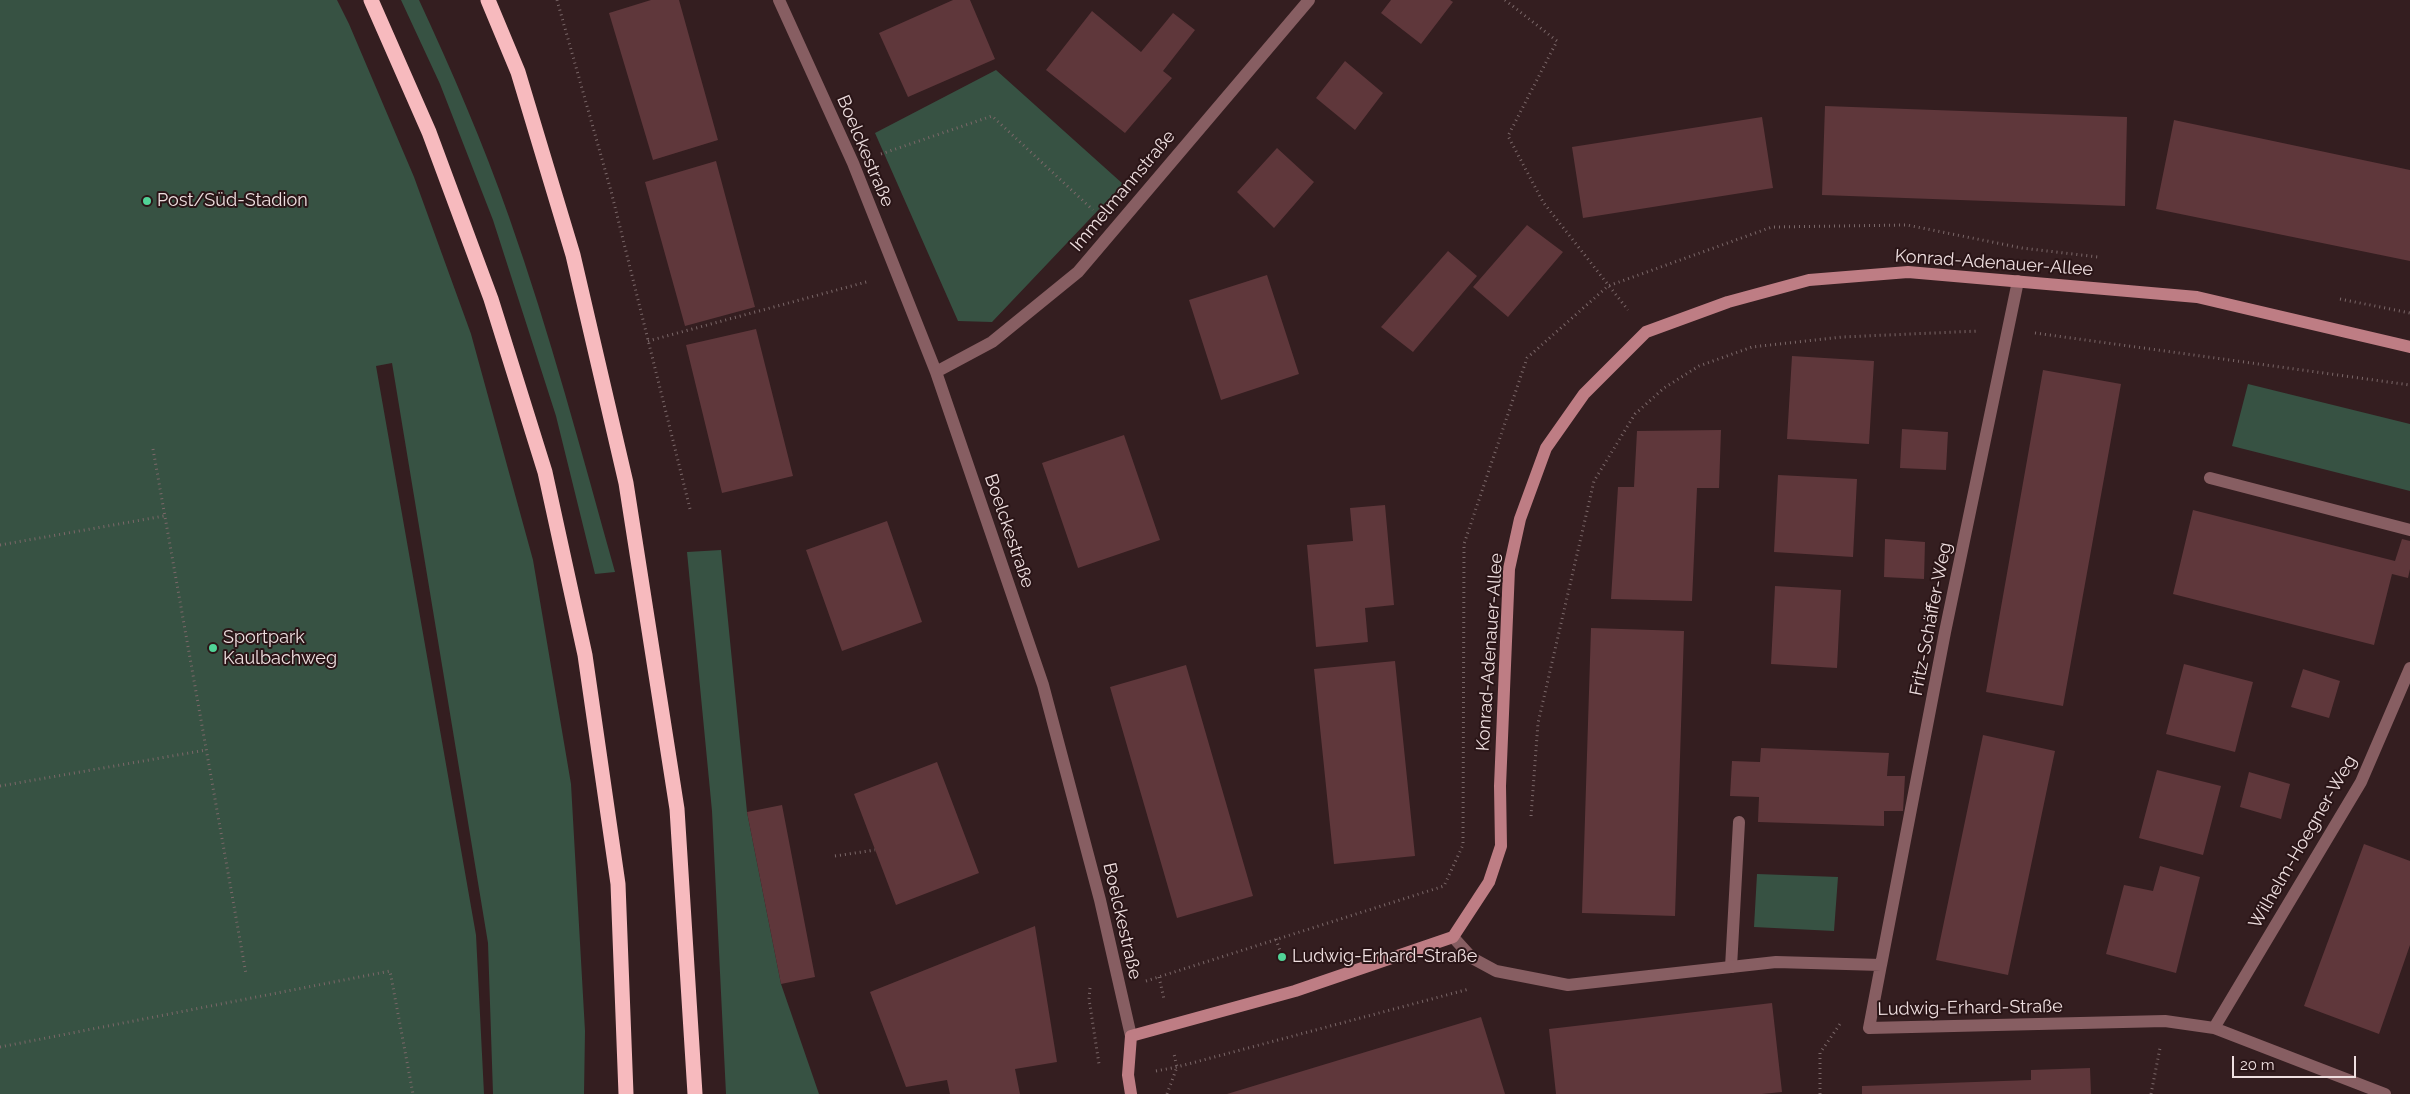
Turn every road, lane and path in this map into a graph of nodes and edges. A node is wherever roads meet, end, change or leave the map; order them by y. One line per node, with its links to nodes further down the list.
1 (370, 0): 49 (highway)
2 (488, 0): 50 (highway)
3 (557, 0): 17 (path)
4 (779, 0): 7 (street, Boelckestraße)
5 (1309, 0): 8 (street, Immelmannstraße)
6 (1505, 0): 12 (path)
7 (853, 163): 8 (path); 10 (street, Boelckestraße)
8 (1114, 229): 19 (street, Immelmannstraße)
9 (2107, 259): 12 (path)
10 (898, 273): 17 (path); 19 (street, Boelckestraße)
11 (2018, 281): 15 (street, Fritz-Schäffer-Weg); 16 (street, Konrad-Adenauer-Allee); 18 (street, Konrad-Adenauer-Allee)
12 (1608, 286): 16 (path); 35 (path)
13 (2334, 298): 14 (path)
14 (2410, 313)
15 (2009, 329): 20 (path); 30 (path); 38 (street, Fritz-Schäffer-Weg)
16 (1646, 332): 34 (street, Konrad-Adenauer-Allee)
17 (648, 341): 23 (path)
18 (2410, 347)
19 (936, 372): 41 (street, Boelckestraße)
20 (2410, 385)
21 (153, 449): 24 (path)
22 (2210, 478): 25 (street)
23 (690, 509)
24 (165, 516): 26 (path); 28 (path)
25 (2410, 530)
26 (0, 545)
27 (2410, 668): 43 (street, Wilhelm-Hoegner-Weg)
28 (206, 750): 29 (path); 40 (path)
29 (0, 786)
30 (1531, 821)
31 (1739, 822): 39 (street)
32 (874, 850): 33 (path)
33 (835, 856)
34 (1453, 937): 37 (street); 44 (street)
35 (1276, 940): 36 (path); 41 (path)
36 (1282, 957)
37 (1472, 958): 39 (street); 46 (path)
38 (1881, 965): 39 (street); 42 (street, Ludwig-Erhard-Straße)
39 (1730, 967)
40 (246, 974)
41 (1120, 989): 44 (street, Boelckestraße); 47 (path)
42 (2165, 1021): 43 (street, Ludwig-Erhard-Straße); 53 (path)
43 (2214, 1028): 54 (street, Ludwig-Erhard-Straße)
44 (1131, 1036): 47 (street, Boelckestraße)
45 (0, 1047): 48 (path)
46 (1176, 1067): 47 (path); 52 (path)
47 (1128, 1075): 51 (street, Boelckestraße)
48 (413, 1094)
49 (626, 1094)
50 (695, 1094)
51 (1131, 1094)
52 (1167, 1094)
53 (2151, 1094)
54 (2385, 1094)

